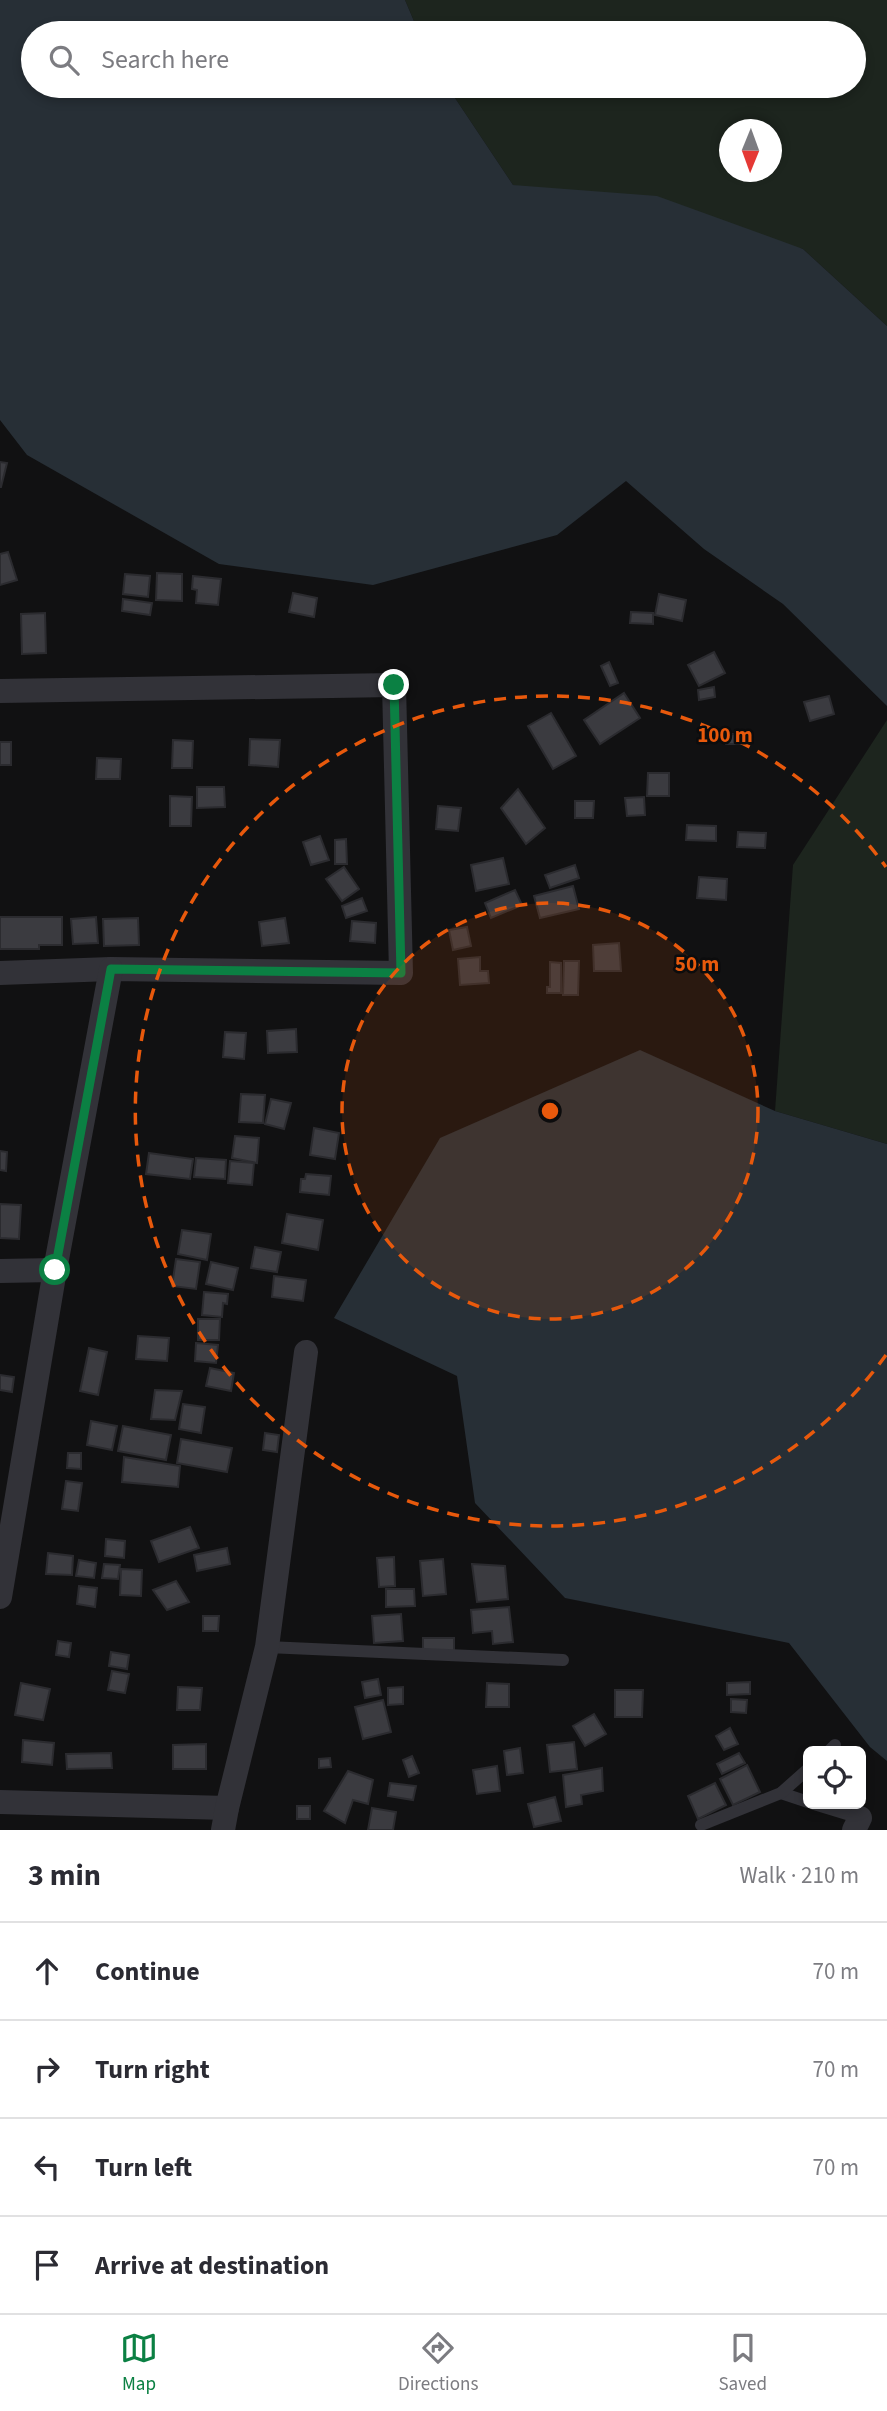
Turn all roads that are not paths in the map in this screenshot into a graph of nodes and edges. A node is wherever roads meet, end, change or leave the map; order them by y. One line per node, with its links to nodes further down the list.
1 (0, 691): 2 (street)
2 (111, 969): 3 (street); 4 (street)
3 (0, 973)
4 (55, 1270): 5 (street); 7 (street)
5 (0, 1271)
6 (306, 1352): 8 (street)
7 (0, 1597)
8 (267, 1647): 9 (lane); 15 (street)
9 (562, 1660)
10 (803, 1773): 11 (lane)
11 (781, 1793): 12 (lane); 17 (lane)
12 (803, 1800)
13 (0, 1802): 15 (street)
14 (825, 1809): 16 (lane)
15 (225, 1819)
16 (857, 1824)
17 (701, 1825)

